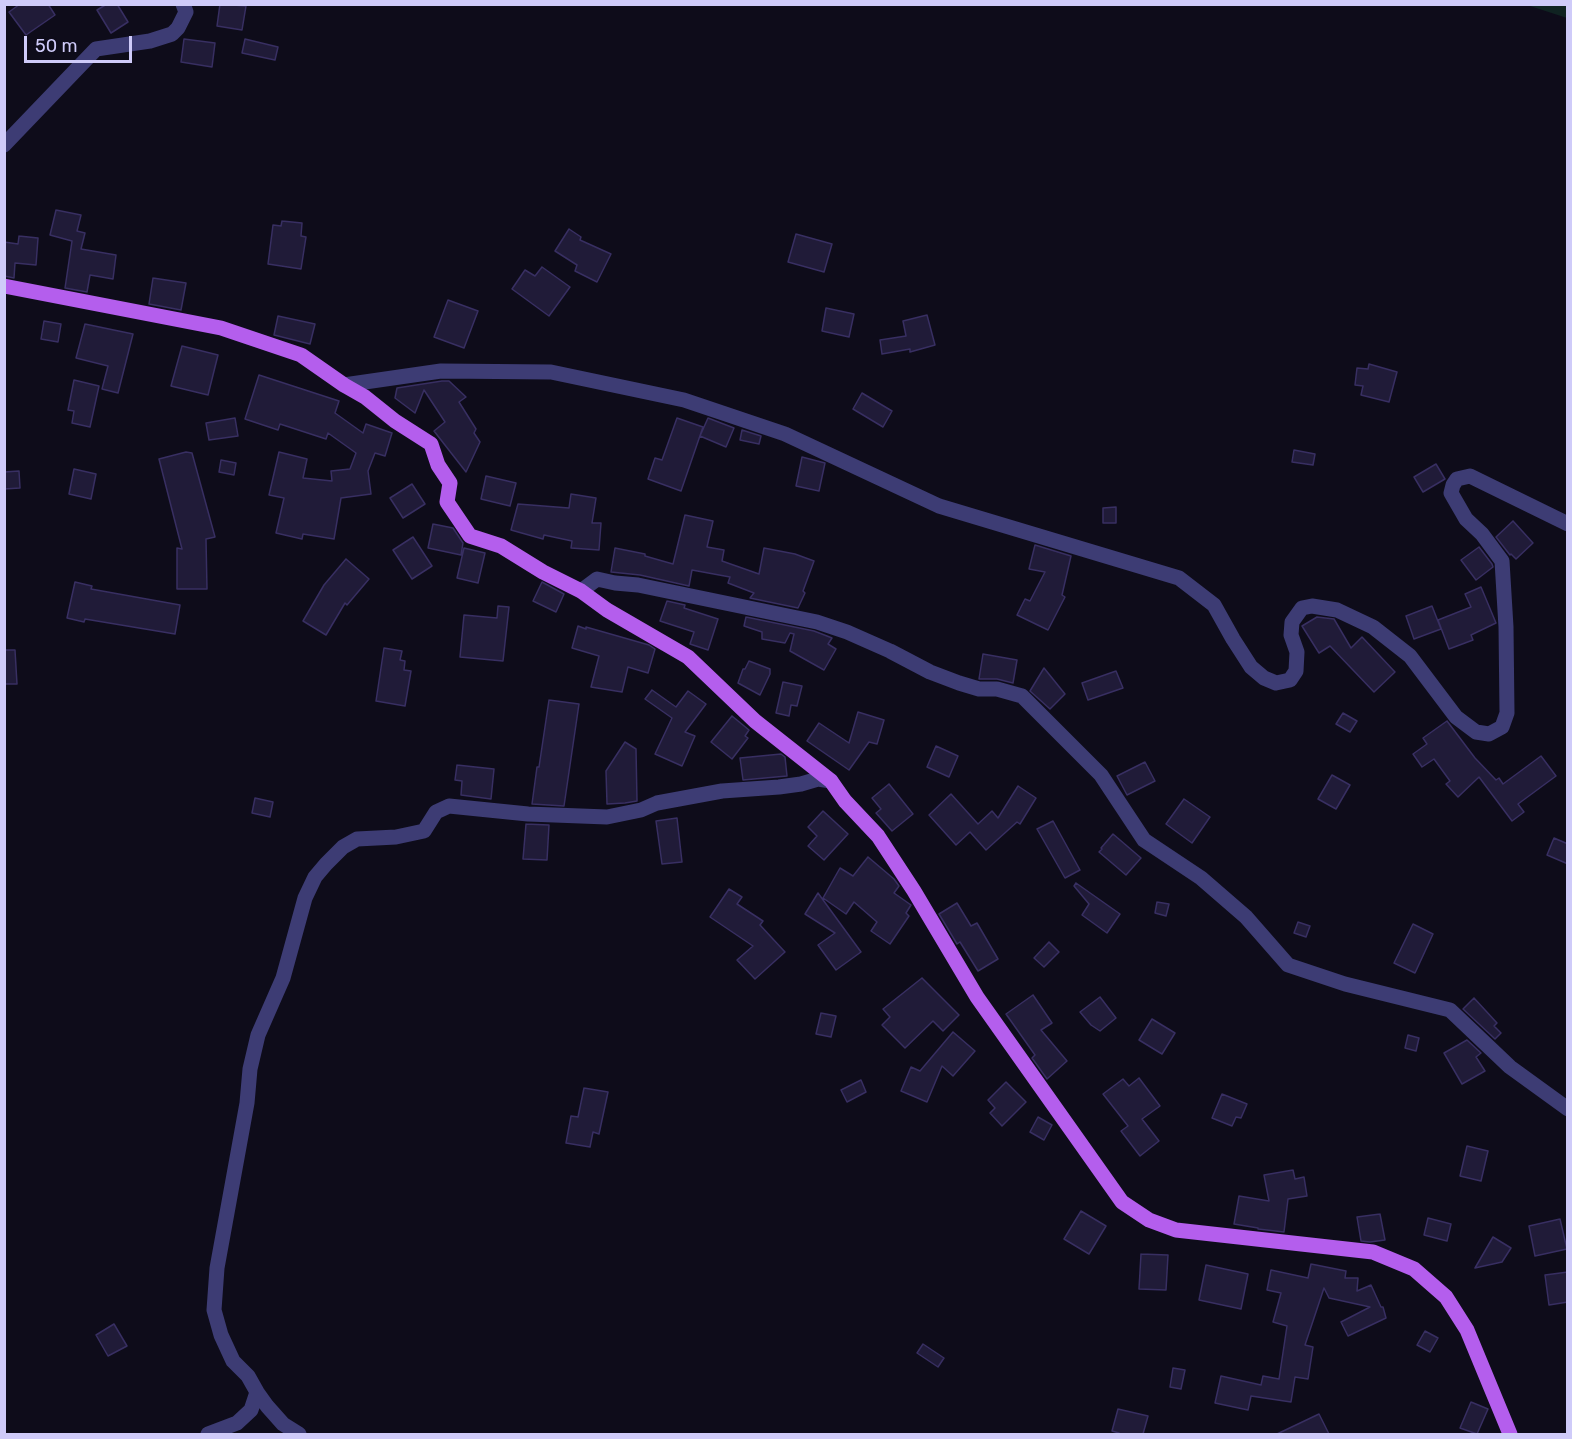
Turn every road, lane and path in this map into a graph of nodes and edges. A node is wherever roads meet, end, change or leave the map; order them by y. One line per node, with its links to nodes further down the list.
1 (183, 4): 2 (street)
2 (4, 145)
3 (4, 286): 4 (main road)
4 (344, 385): 5 (street); 6 (main road)
5 (1568, 524)
6 (580, 591): 7 (main road); 8 (street)
7 (831, 781): 9 (street); 12 (main road)
8 (1568, 1109)
9 (257, 1392): 10 (street); 11 (street)
10 (208, 1434)
11 (298, 1434)
12 (1510, 1434)

